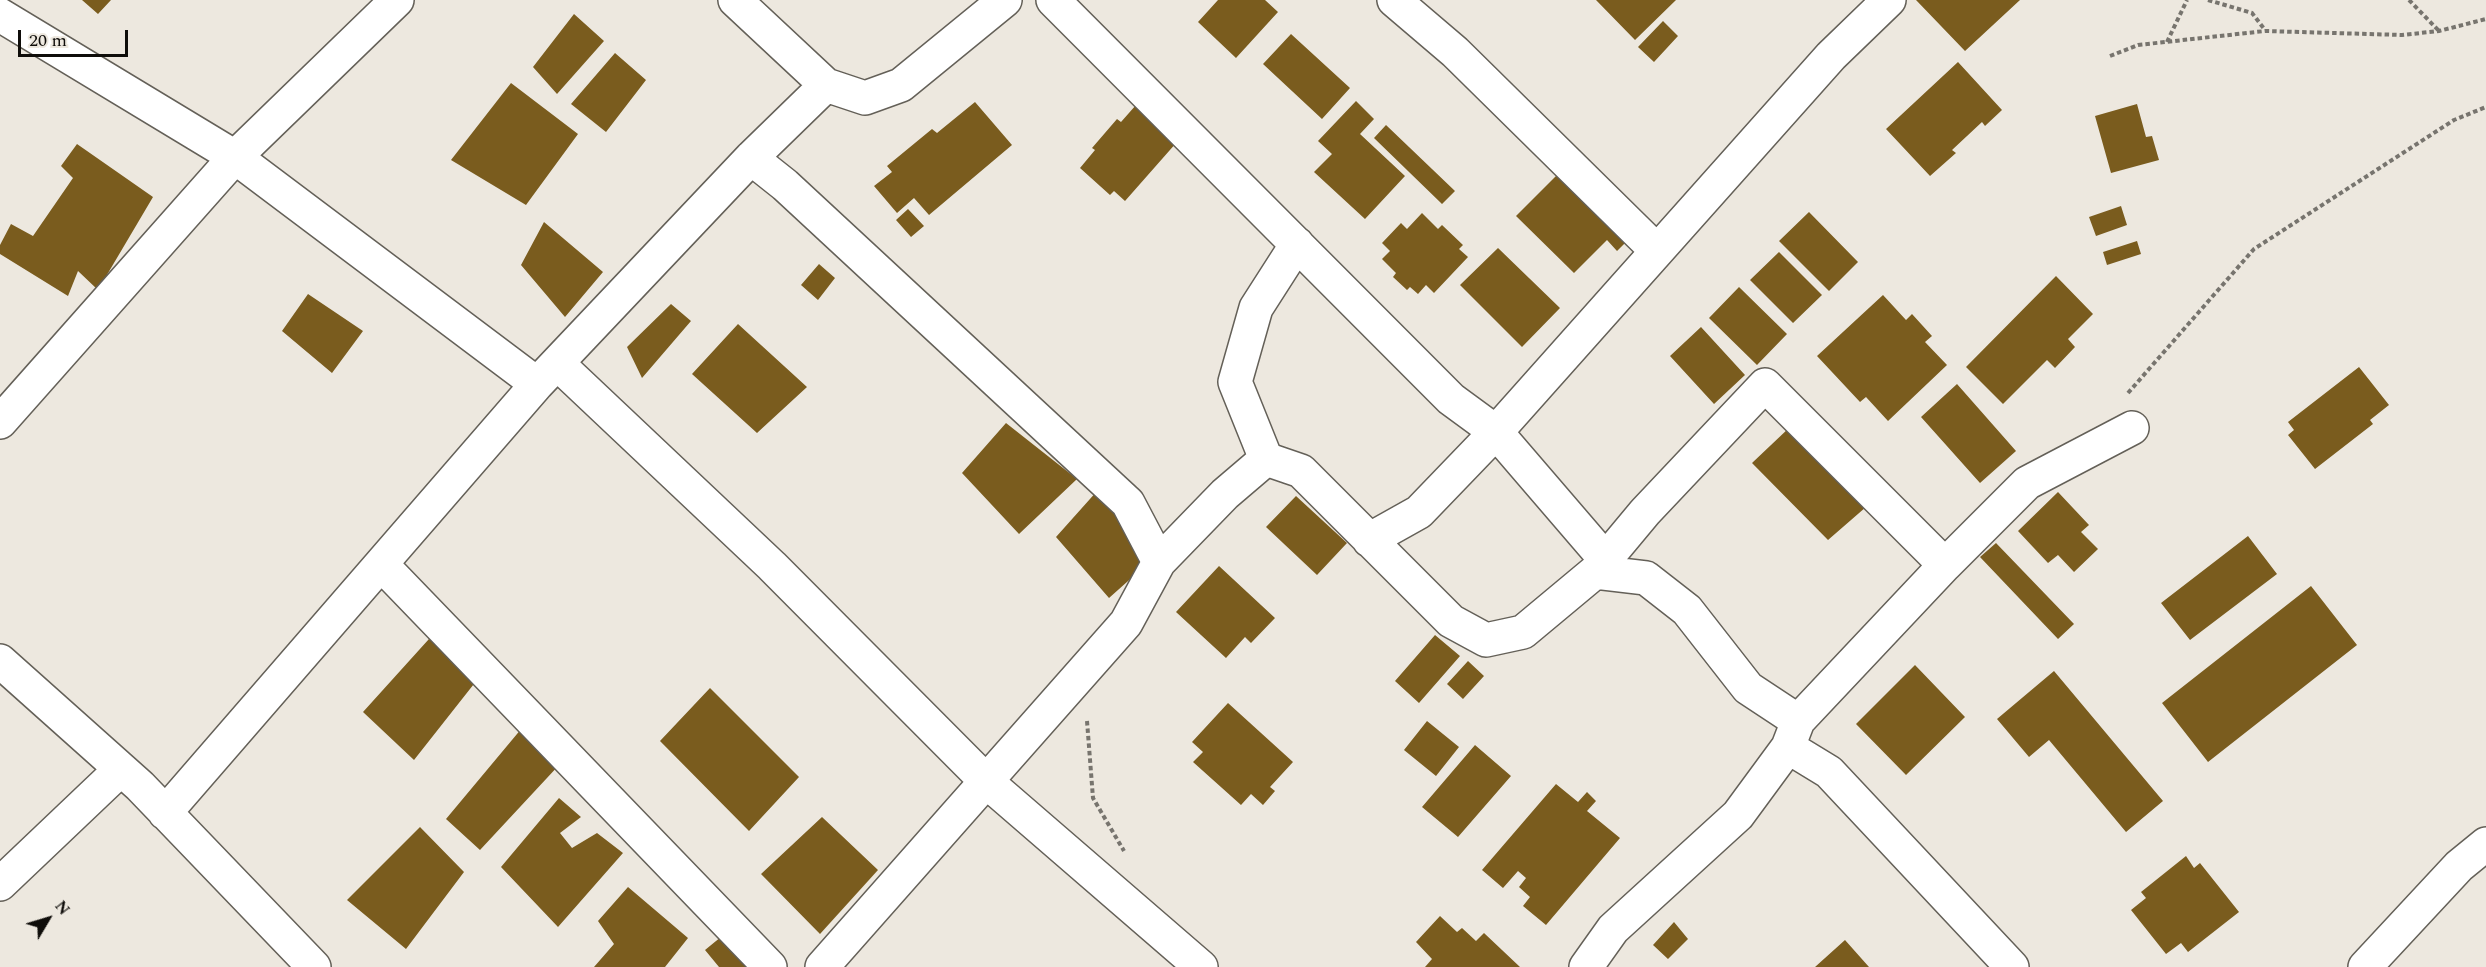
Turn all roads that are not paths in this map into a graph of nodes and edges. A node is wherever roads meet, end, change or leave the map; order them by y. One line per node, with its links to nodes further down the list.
1 (397, 0): 9 (street)
2 (735, 0): 8 (street)
3 (1005, 0): 8 (street)
4 (1053, 0): 11 (street)
5 (1394, 0): 12 (street)
6 (1889, 0): 12 (street)
7 (0, 15): 9 (street)
8 (826, 85): 10 (street)
9 (235, 157): 13 (street); 14 (street)
10 (751, 158): 13 (street); 19 (street)
11 (1298, 244): 15 (street); 17 (street)
12 (1657, 251): 15 (street)
13 (547, 374): 20 (street); 26 (street)
14 (0, 422)
15 (1496, 432): 18 (street); 22 (street)
16 (2118, 435): 21 (street)
17 (1266, 459): 18 (street); 19 (street)
18 (1369, 540): 22 (street)
19 (1159, 562): 26 (street)
20 (381, 564): 27 (street); 31 (street)
21 (1945, 565): 22 (street); 24 (street)
22 (1601, 566): 24 (street)
23 (0, 661): 25 (street)
24 (1793, 734): 34 (street); 35 (street)
25 (121, 769): 27 (street); 29 (street)
26 (987, 782): 32 (street); 33 (street)
27 (165, 813): 30 (street)
28 (2486, 844): 36 (street)
29 (0, 884)
30 (314, 967)
31 (770, 967)
32 (822, 967)
33 (1201, 967)
34 (1586, 967)
35 (2012, 967)
36 (2365, 967)

